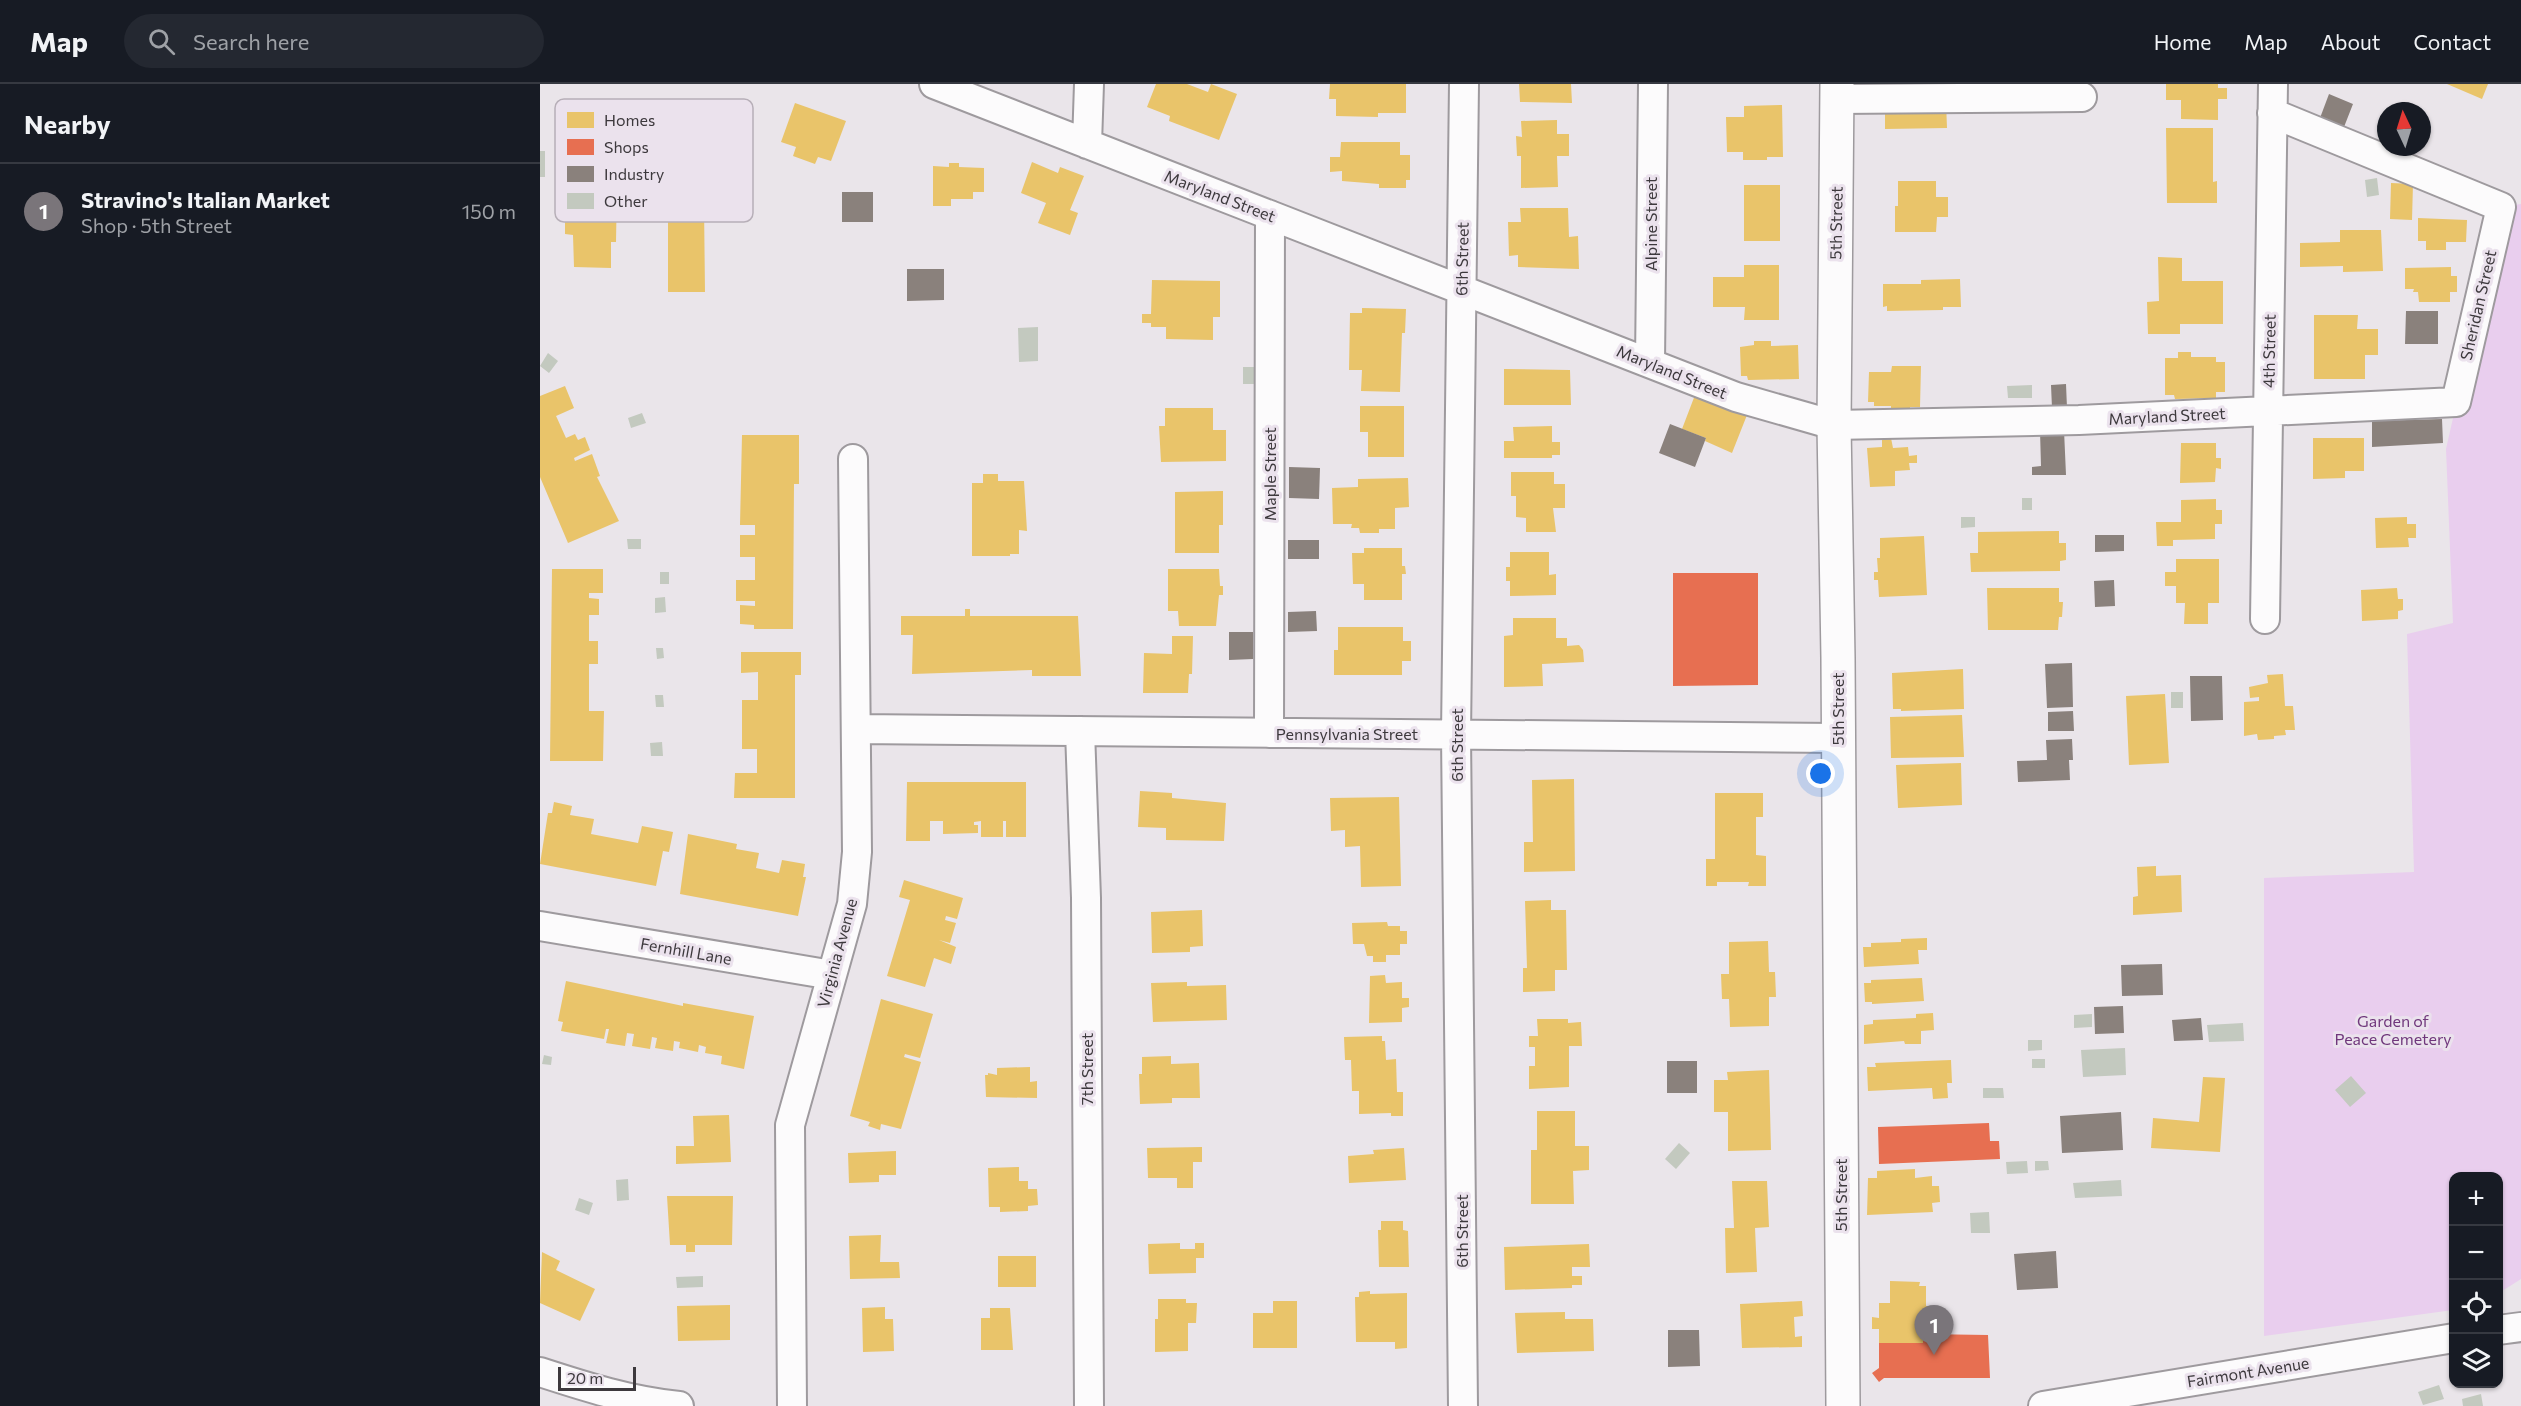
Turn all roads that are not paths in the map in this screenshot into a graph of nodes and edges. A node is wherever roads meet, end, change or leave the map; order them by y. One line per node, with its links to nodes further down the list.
1 (934, 84): 9 (street, Maryland Street)
2 (1089, 84): 9 (street)
3 (1464, 84): 11 (street, 6th Street)
4 (1653, 84): 12 (street, Alpine Street)
5 (2273, 84): 8 (street, 4th Street)
6 (1837, 91): 7 (street); 15 (street, 5th Street)
7 (2082, 97)
8 (2272, 113): 13 (street, Sheridan Street); 14 (street, 4th Street)
9 (1087, 144): 10 (street, Maryland Street)
10 (1270, 215): 11 (street, Maryland Street); 20 (street, Maple Street)
11 (1462, 288): 12 (street, Maryland Street); 21 (street, 6th Street)
12 (1650, 363): 15 (street, Maryland Street)
13 (2456, 402): 14 (street, Maryland Street)
14 (2268, 411): 15 (street, Maryland Street); 17 (street, 4th Street)
15 (1834, 425): 22 (street, 5th Street)
16 (853, 459): 18 (street, Virginia Avenue)
17 (2265, 619)
18 (855, 729): 19 (street, Pennsylvania Street); 24 (street, Virginia Avenue)
19 (1080, 731): 20 (street, Pennsylvania Street); 31 (street, 7th Street)
20 (1269, 733): 21 (street, Pennsylvania Street)
21 (1456, 735): 22 (street, Pennsylvania Street); 32 (street, 6th Street)
22 (1838, 738): 33 (street, 5th Street)
23 (540, 926): 24 (street, Fernhill Lane)
24 (832, 975): 30 (street, Virginia Avenue)
25 (2521, 1327): 26 (street)
26 (2503, 1329)
27 (2449, 1339): 34 (street, Fairmont Avenue)
28 (540, 1372): 29 (street)
29 (679, 1406)
30 (792, 1406)
31 (1089, 1406)
32 (1463, 1406)
33 (1843, 1406)
34 (2043, 1406)

